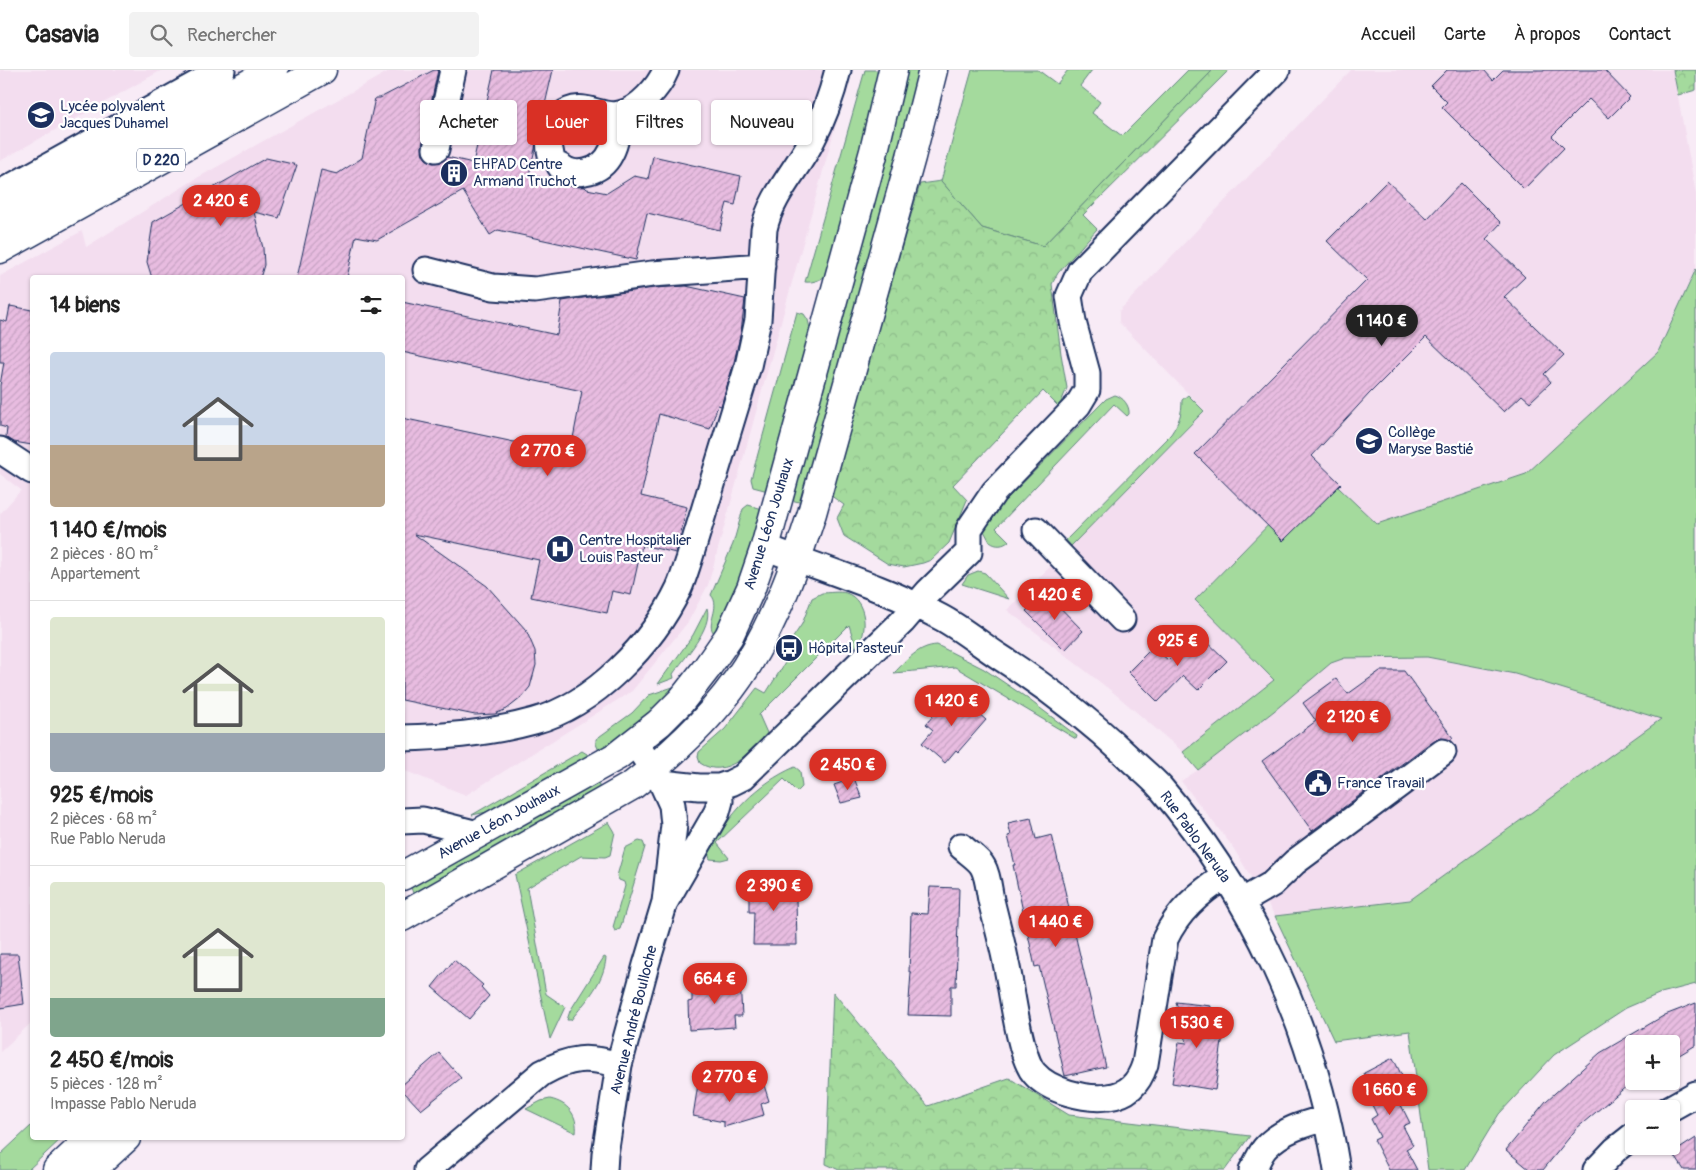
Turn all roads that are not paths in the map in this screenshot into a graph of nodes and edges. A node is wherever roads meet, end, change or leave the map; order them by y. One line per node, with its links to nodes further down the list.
1 (222, 70): 14 (street)
2 (274, 70): 10 (main road, D 220)
3 (322, 70): 16 (main road, D 220)
4 (453, 70): 13 (street)
5 (666, 70): 11 (street)
6 (838, 70): 17 (street)
7 (893, 70): 22 (main road, Avenue Léon Jouhaux)
8 (933, 70): 23 (main road)
9 (1277, 70): 24 (street)
10 (240, 78): 15 (main road, D 220)
11 (643, 100)
12 (619, 114): 12 (street)
13 (436, 149)
14 (0, 193)
15 (0, 220)
16 (0, 249)
17 (762, 266): 18 (street); 26 (street)
18 (426, 270)
19 (0, 450): 20 (street)
20 (30, 470)
21 (1036, 530): 25 (street)
22 (765, 548): 23 (street, Rue Pablo Neruda); 27 (main road, Avenue Léon Jouhaux)
23 (797, 559): 24 (street, Rue Pablo Neruda); 29 (main road)
24 (916, 606): 30 (street); 35 (street, Rue Pablo Neruda)
25 (1122, 620)
26 (405, 738)
27 (635, 743): 29 (street); 32 (main road, Avenue Léon Jouhaux)
28 (1443, 752): 37 (street)
29 (658, 776): 30 (street); 36 (street); 38 (main road)
30 (719, 787): 36 (street)
31 (405, 822): 32 (street)
32 (478, 834): 34 (main road, Avenue Léon Jouhaux)
33 (961, 846): 35 (street)
34 (405, 874)
35 (1225, 876): 37 (street, Rue Pablo Neruda)
36 (666, 902): 39 (street, Avenue André Boulloche)
37 (1241, 902): 42 (street, Rue Pablo Neruda)
38 (405, 914)
39 (619, 1065): 48 (street); 49 (street, Avenue André Boulloche)
40 (1696, 1094): 41 (street)
41 (1680, 1103)
42 (1326, 1118): 50 (street); 51 (street, Rue Pablo Neruda)
43 (89, 1140): 46 (main road)
44 (124, 1140): 47 (main road)
45 (1625, 1142): 52 (street)
46 (57, 1170)
47 (91, 1170)
48 (427, 1170)
49 (604, 1170)
50 (1252, 1170)
51 (1337, 1170)
52 (1596, 1170)

